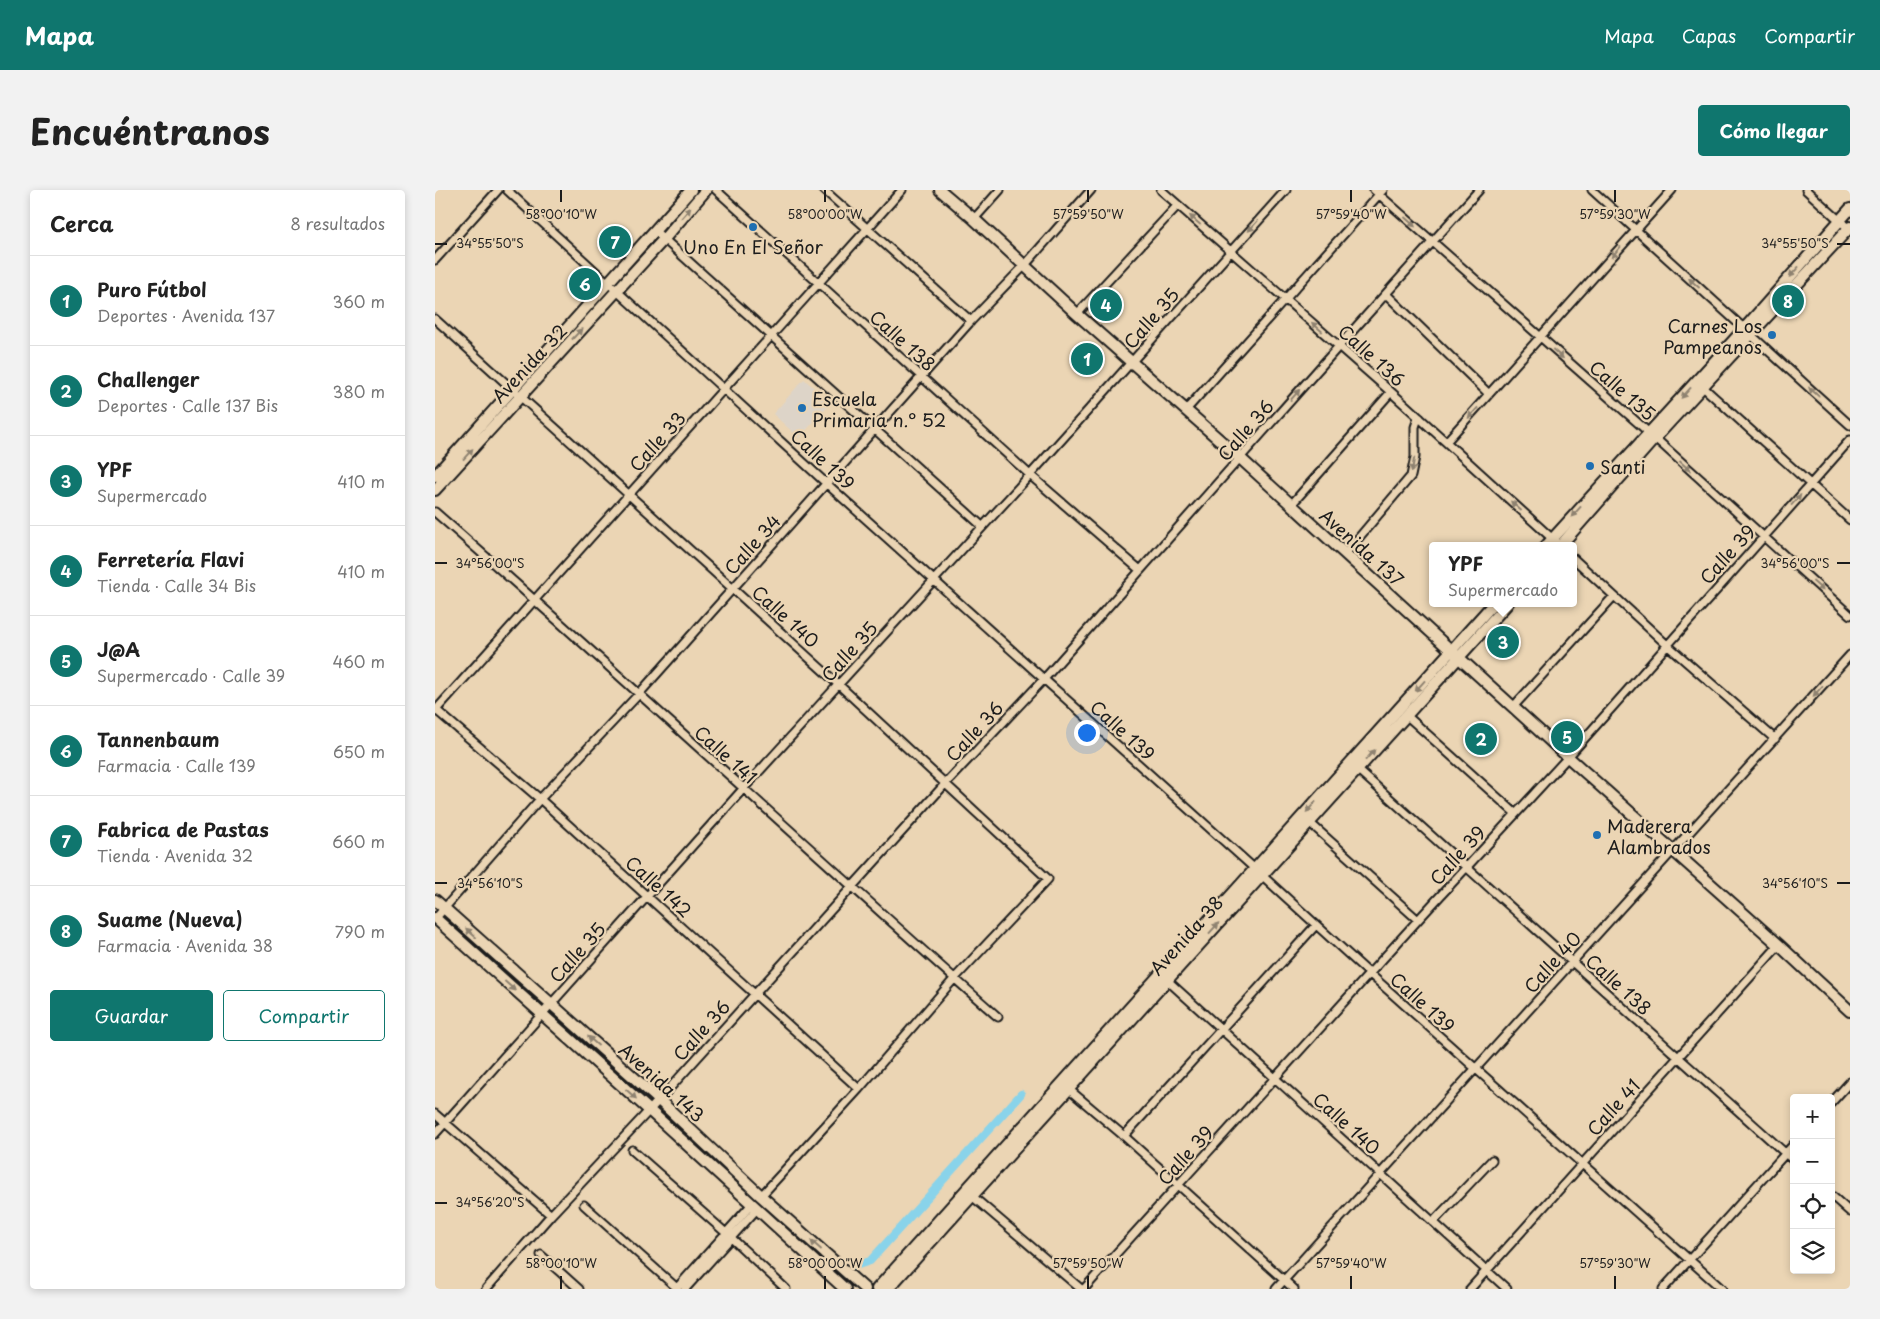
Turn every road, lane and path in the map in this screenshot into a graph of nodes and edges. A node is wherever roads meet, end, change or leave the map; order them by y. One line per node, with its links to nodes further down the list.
1 (498, 190): 29 (street)
2 (507, 190): 31 (street, Calle 139)
3 (691, 190): 25 (main road, Avenida 32)
4 (706, 190): 26 (main road, Avenida 32, one-way to 4)
5 (716, 190): 32 (street, Calle 138)
6 (824, 190): 23 (street)
7 (902, 190): 23 (street, Calle 33)
8 (939, 190): 20 (main road, Avenida 137)
9 (1000, 190): 20 (street)
10 (1091, 190): 30 (street, Calle 34)
11 (1161, 190): 18 (street, Calle 136)
12 (1286, 190): 28 (street, Calle 35, one-way to 28)
13 (1479, 190): 27 (street, Calle 36)
14 (1592, 190): 24 (street)
15 (1672, 190): 24 (street)
16 (1807, 190): 21 (street)
17 (1379, 192): 27 (street, Calle 135, one-way to 27); 35 (street)
18 (1178, 205): 28 (street, Calle 136, one-way to 18); 36 (street)
19 (1850, 209): 21 (main road)
20 (974, 218): 30 (main road, Avenida 137)
21 (1840, 220): 22 (street); 39 (main road, one-way to 39)
22 (1850, 228): 39 (main road)
23 (867, 229): 32 (street, Calle 33); 38 (street)
24 (1635, 229): 39 (street, one-way to 24); 41 (street, one-way to 41)
25 (655, 231): 26 (street); 31 (main road, Avenida 32)
26 (664, 239): 33 (main road, Avenida 32); 40 (street)
27 (1432, 242): 34 (street, Calle 36); 41 (street, Calle 135)
28 (1230, 251): 35 (street, Calle 136); 43 (street, Calle 35)
29 (435, 260)
30 (1025, 265): 36 (main road, Avenida 137); 38 (street, Calle 34)
31 (608, 283): 33 (street, Calle 139); 47 (main road, Avenida 32)
32 (818, 284): 40 (street, Calle 33); 44 (street, Calle 138)
33 (617, 291): 46 (street, Calle 139); 47 (main road, Avenida 32, one-way to 33)
34 (1386, 294): 42 (street, Calle 36); 49 (street)
35 (1285, 299): 42 (street, Calle 136, one-way to 35); 50 (street)
36 (1077, 314): 43 (main road, Avenida 137)
37 (435, 319): 47 (street, Calle 140)
38 (971, 321): 44 (street, Calle 34)
39 (1748, 332): 45 (main road); 52 (street, one-way to 39); 54 (main road, one-way to 54)
40 (771, 336): 46 (street, Calle 33); 53 (street)
41 (1540, 338): 49 (street); 54 (street, Calle 135, one-way to 54)
42 (1339, 346): 48 (street, Calle 136); 57 (street, Calle 36, one-way to 42)
43 (1132, 362): 50 (main road, Avenida 137); 58 (street, Calle 35)
44 (921, 376): 53 (street, Calle 34); 58 (street, Calle 138)
45 (1703, 387): 54 (main road); 61 (street)
46 (725, 388): 60 (street, Calle 139); 63 (street, Calle 33)
47 (517, 392): 59 (main road, Avenida 32); 62 (main road, Avenida 32, one-way to 47); 63 (street, Calle 140)
48 (1391, 392): 51 (street, Calle 136); 64 (street)
49 (1489, 394): 56 (street, one-way to 56)
50 (1186, 410): 57 (main road, Avenida 137)
51 (1420, 418): 56 (street, Calle 136); 71 (street, one-way to 71)
52 (1850, 425)
53 (874, 430): 60 (street, Calle 34); 67 (street)
54 (1652, 436): 68 (street, Calle 135, one-way to 68); 70 (main road)
55 (1850, 440): 61 (street, Calle 39)
56 (1446, 442): 69 (street, Calle 136, one-way to 56)
57 (1240, 458): 64 (main road, Avenida 137); 73 (street, Calle 36)
58 (1030, 475): 67 (street, Calle 35); 73 (street, Calle 138)
59 (435, 476)
60 (827, 484): 74 (street, Calle 139); 75 (street, Calle 34)
61 (1810, 484): 66 (street); 68 (street, Calle 39, one-way to 61)
62 (435, 490)
63 (630, 494): 75 (street, Calle 140); 77 (street, Calle 33)
64 (1291, 505): 71 (main road, Avenida 137)
65 (435, 512): 77 (street, Calle 141)
66 (1850, 520)
67 (982, 526): 74 (street, Calle 35)
68 (1763, 536): 80 (street, Calle 135, one-way to 80); 81 (street, Calle 39)
69 (1552, 542)
70 (1556, 542)
71 (1345, 554): 82 (main road, Avenida 137)
72 (1577, 562): 76 (street)
73 (1140, 570): 84 (street, Calle 36)
74 (933, 579): 84 (street, Calle 139); 85 (street, Calle 35)
75 (732, 588): 85 (street, Calle 140); 86 (street, Calle 34)
76 (1614, 596): 81 (street); 87 (street)
77 (535, 599): 86 (street, Calle 141); 88 (street, Calle 33)
78 (1491, 607): 82 (main road, Avenida 38)
79 (1504, 607): 82 (main road, Avenida 38)
80 (1850, 615)
81 (1666, 644): 90 (street); 91 (street, Calle 39)
82 (1456, 653): 87 (main road, Avenida 137); 89 (main road, Avenida 38); 100 (main road, Avenida 38, one-way to 100)
83 (1850, 654): 90 (street, Calle 40, one-way to 90)
84 (1044, 679): 93 (street, Calle 36); 100 (street, Calle 139)
85 (839, 685): 93 (street, Calle 140); 94 (street, Calle 35)
86 (638, 694): 94 (street, Calle 141); 95 (street, Calle 34)
87 (1513, 707): 91 (main road, Avenida 137)
88 (435, 710): 95 (street, Calle 142)
89 (1406, 716): 92 (main road, Avenida 38, one-way to 89); 96 (street)
90 (1775, 739): 98 (street, Calle 40)
91 (1567, 757): 96 (street, Calle 39); 98 (main road, Avenida 137)
92 (1357, 769): 97 (main road, Avenida 38); 99 (street, Calle 138)
93 (946, 783): 101 (street, Calle 36); 111 (street, Calle 140)
94 (743, 789): 101 (street, Calle 141); 102 (street, Calle 35)
95 (541, 799): 102 (street, Calle 142); 104 (street, Calle 34)
96 (1515, 813): 99 (street, Calle 39)
97 (1309, 822): 100 (main road, Avenida 38); 106 (street)
98 (1673, 850): 108 (main road, Avenida 137); 109 (street, Calle 40)
99 (1467, 867): 106 (street, Calle 39); 109 (street, Calle 138)
100 (1259, 872): 107 (street, Calle 139); 112 (main road, Avenida 38, one-way to 100); 123 (main road, Avenida 38)
101 (853, 886): 111 (street, Calle 141); 113 (street, Calle 36)
102 (648, 895): 113 (street, Calle 142); 114 (street, Calle 35)
103 (435, 900): 104 (main road, Avenida 143)
104 (444, 908): 105 (street, Calle 34); 114 (main road, Avenida 143, one-way to 104)
105 (435, 919): 116 (main road, Avenida 143, one-way to 116)
106 (1418, 920): 110 (street, Calle 39)
107 (1316, 925): 110 (street, Calle 139); 118 (street)
108 (1779, 945): 115 (main road, Avenida 137); 119 (street, Calle 41)
109 (1572, 962): 119 (street, Calle 138); 120 (street, Calle 40)
110 (1370, 974): 120 (street, Calle 139); 121 (street, Calle 39)
111 (954, 979): 117 (street, Calle 141); 124 (street)
112 (1167, 980): 118 (street, Calle 140); 123 (main road, Avenida 38)
113 (754, 993): 124 (street, Calle 142); 126 (street, Calle 36)
114 (551, 1003): 116 (street, Calle 35); 126 (main road, Avenida 143, one-way to 114)
115 (1850, 1011)
116 (543, 1015): 127 (main road, Avenida 143, one-way to 127); 129 (street, Calle 35)
117 (997, 1017)
118 (1221, 1030): 121 (street, Calle 140); 131 (street)
119 (1679, 1058): 134 (street, Calle 138); 137 (street, Calle 41)
120 (1475, 1068): 137 (street, Calle 139); 138 (street, Calle 40)
121 (1275, 1078): 138 (street, Calle 140); 139 (street, Calle 39)
122 (1850, 1082): 125 (street)
123 (1065, 1086): 131 (street); 141 (main road, Avenida 38); 159 (main road, Avenida 38)
124 (859, 1089): 140 (street)
125 (1835, 1099)
126 (659, 1100): 127 (street, Calle 36); 140 (main road, Avenida 143)
127 (649, 1110): 144 (main road, Avenida 143); 146 (street, Calle 36)
128 (435, 1114): 129 (street)
129 (445, 1123): 130 (street, Calle 35); 146 (street)
130 (435, 1134)
131 (1124, 1136): 139 (street)
132 (1790, 1148): 134 (street)
133 (632, 1150): 148 (street)
134 (1785, 1154): 135 (street, Calle 138); 150 (street)
135 (1790, 1158)
136 (1492, 1160): 147 (street)
137 (1582, 1164): 150 (street, Calle 139); 151 (street, Calle 41)
138 (1380, 1173): 147 (street, Calle 140); 152 (street, Calle 40)
139 (1179, 1185): 152 (street); 161 (street, Calle 39)
140 (761, 1196): 158 (main road, Avenida 143, one-way to 140)
141 (972, 1196): 160 (main road, Avenida 38); 161 (street)
142 (1835, 1199): 145 (street)
143 (584, 1205): 155 (street)
144 (755, 1206): 148 (street); 157 (main road, Avenida 143)
145 (1850, 1212)
146 (551, 1215): 153 (street, Calle 36)
147 (1433, 1222): 151 (street, Calle 140)
148 (729, 1235): 155 (street); 156 (street)
149 (541, 1255): 154 (street)
150 (1689, 1259): 166 (street); 167 (street, Calle 139)
151 (1487, 1271): 164 (street, Calle 41); 165 (street, Calle 140)
152 (1284, 1280): 162 (street, Calle 40); 163 (street)
153 (486, 1289)
154 (579, 1289)
155 (679, 1289)
156 (786, 1289)
157 (845, 1289)
158 (865, 1289)
159 (877, 1289)
160 (888, 1289)
161 (1082, 1289)
162 (1275, 1289)
163 (1294, 1289)
164 (1470, 1289)
165 (1507, 1289)
166 (1663, 1289)
167 (1722, 1289)

